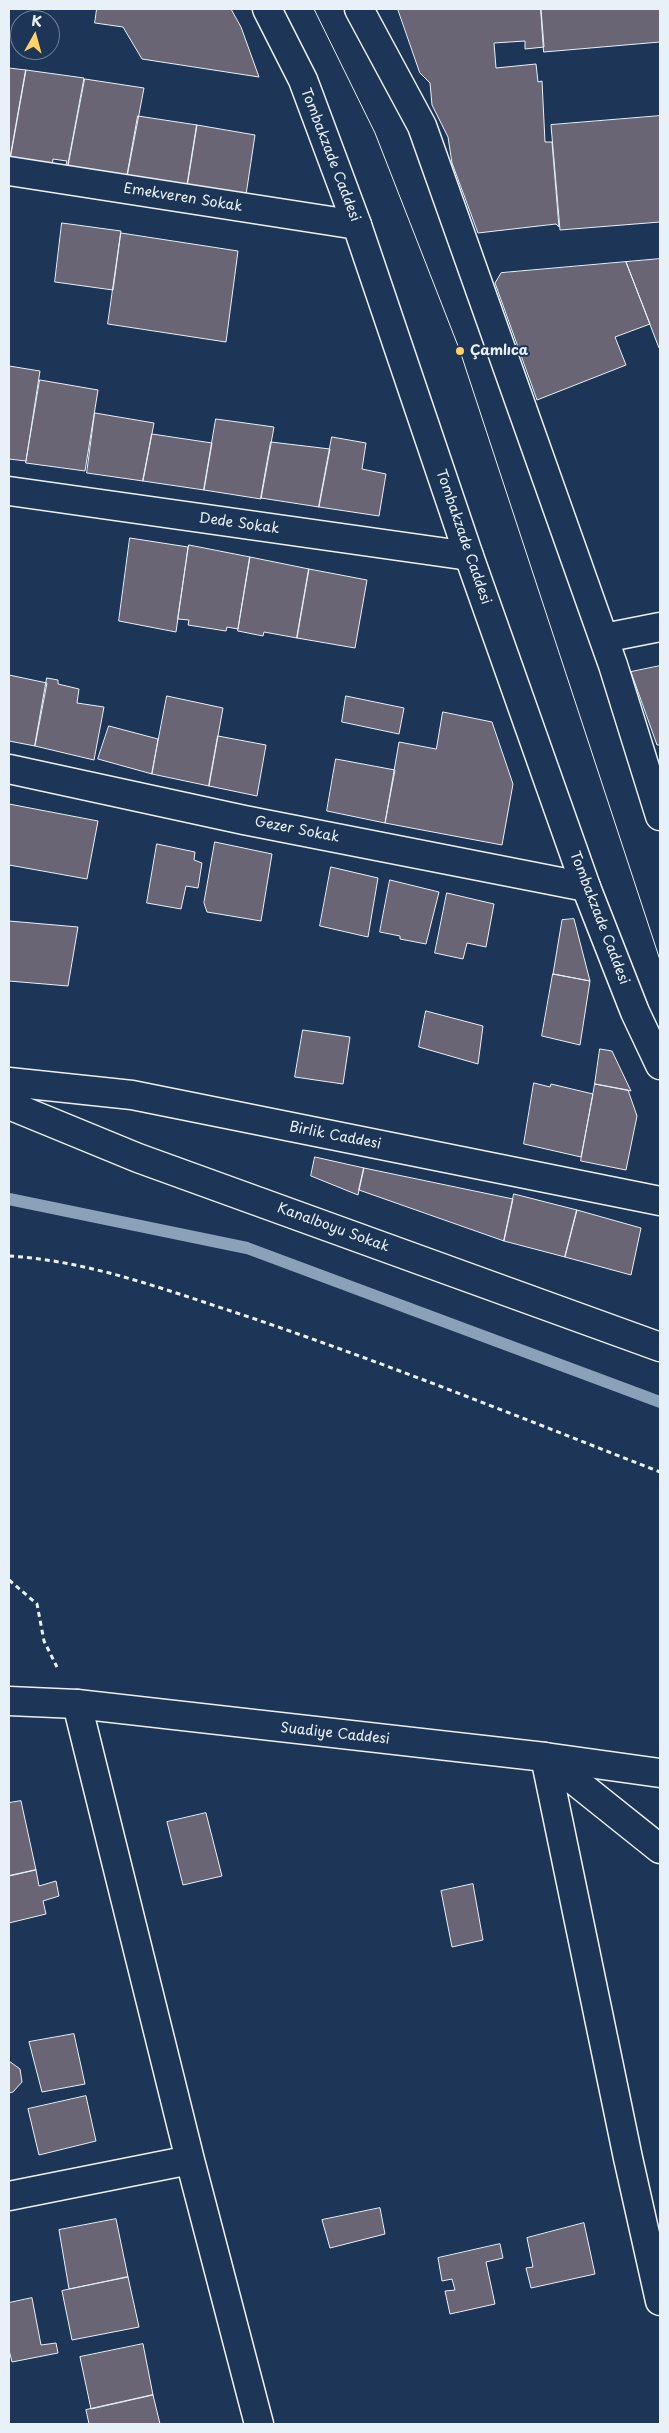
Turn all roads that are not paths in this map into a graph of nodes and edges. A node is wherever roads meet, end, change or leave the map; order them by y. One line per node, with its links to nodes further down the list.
1 (267, 9): 4 (street, Tombakzade Caddesi)
2 (358, 9): 8 (street)
3 (9, 171): 4 (street, Emekveren Sokak)
4 (357, 225): 6 (street, Tombakzade Caddesi)
5 (9, 491): 6 (street, Dede Sokak)
6 (469, 556): 11 (street, Tombakzade Caddesi)
7 (660, 627): 8 (street)
8 (604, 638): 10 (street)
9 (9, 769): 11 (street, Gezer Sokak)
10 (660, 816)
11 (586, 886): 12 (street, Tombakzade Caddesi)
12 (660, 1065)
13 (9, 1082): 15 (street, Birlik Caddesi)
14 (9, 1104): 16 (street, Kanalboyu Sokak)
15 (660, 1201)
16 (660, 1347)
17 (9, 1700): 18 (street, Suadiye Caddesi)
18 (77, 1704): 19 (street, Suadiye Caddesi); 22 (street)
19 (545, 1757): 20 (street, Suadiye Caddesi); 21 (street); 24 (street)
20 (660, 1774)
21 (660, 1849)
22 (190, 2160): 23 (street); 25 (street)
23 (9, 2196)
24 (660, 2301)
25 (259, 2424)

